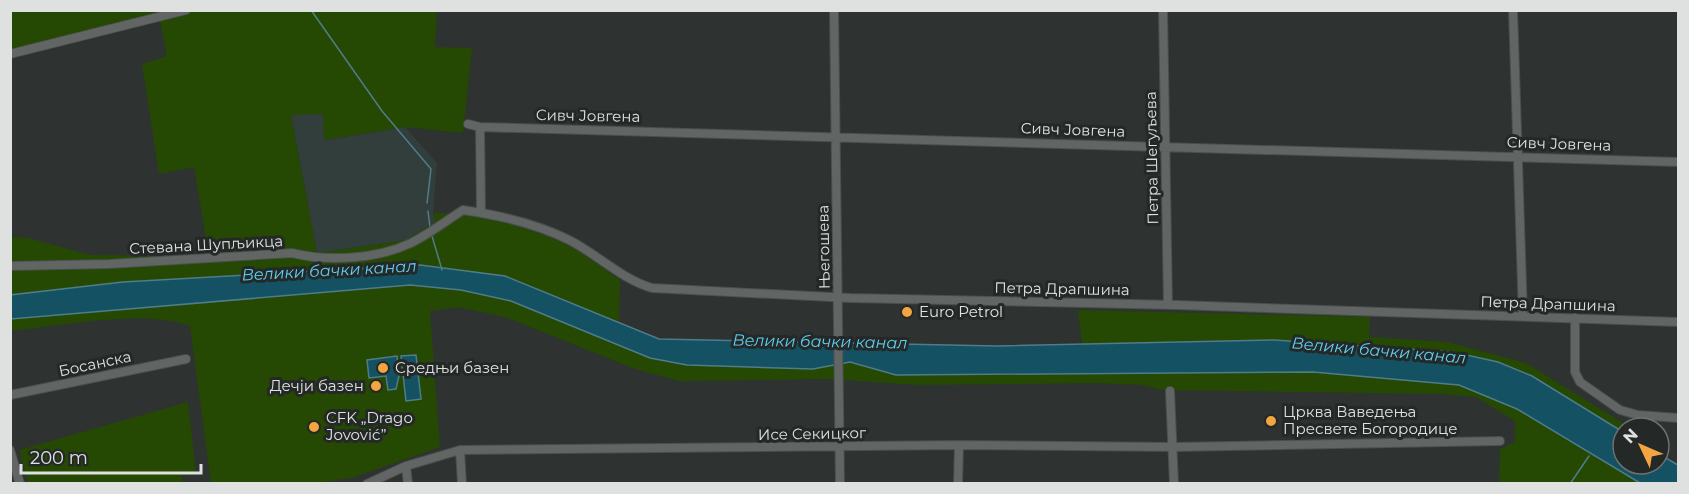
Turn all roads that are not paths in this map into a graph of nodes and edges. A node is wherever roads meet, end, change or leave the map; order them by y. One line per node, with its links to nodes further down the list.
1 (186, 10): 5 (street)
2 (834, 10): 8 (street, Његошева)
3 (1163, 10): 9 (street, Петра Шегуљева)
4 (1513, 10): 10 (street)
5 (10, 54)
6 (468, 124): 7 (street, Сивч Јовгена)
7 (480, 127): 8 (street, Сивч Јовгена); 13 (street)
8 (836, 136): 9 (street, Сивч Јовгена); 15 (street, Његошева)
9 (1165, 146): 10 (street, Сивч Јовгена); 16 (street, Петра Шегуљева)
10 (1518, 157): 11 (street, Сивч Јовгена); 17 (street)
11 (1678, 162)
12 (463, 210): 13 (street, Петра Драпшина); 14 (street, Стевана Шупљикца)
13 (481, 212): 15 (street, Петра Драпшина)
14 (10, 266)
15 (838, 297): 16 (street, Петра Драпшина); 27 (street, Његошева)
16 (1168, 305): 17 (street, Петра Драпшина)
17 (1523, 316): 18 (street, Петра Драпшина)
18 (1575, 318): 19 (street, Петра Драпшина); 23 (street)
19 (1678, 322)
20 (186, 359): 22 (street, Босанска)
21 (1170, 391): 26 (street)
22 (10, 395)
23 (1678, 418)
24 (1500, 441): 26 (street, Исе Секицког)
25 (959, 445): 26 (street, Исе Секицког); 27 (street, Исе Секицког); 36 (street)
26 (1173, 447): 37 (street)
27 (840, 448): 29 (street, Исе Секицког); 35 (street, Његошева)
28 (10, 450): 31 (street)
29 (455, 451): 30 (street, Исе Секицког); 34 (street)
30 (406, 466): 32 (street, Исе Секицког); 33 (street)
31 (20, 483)
32 (368, 483)
33 (408, 483)
34 (462, 483)
35 (840, 483)
36 (958, 483)
37 (1174, 483)

